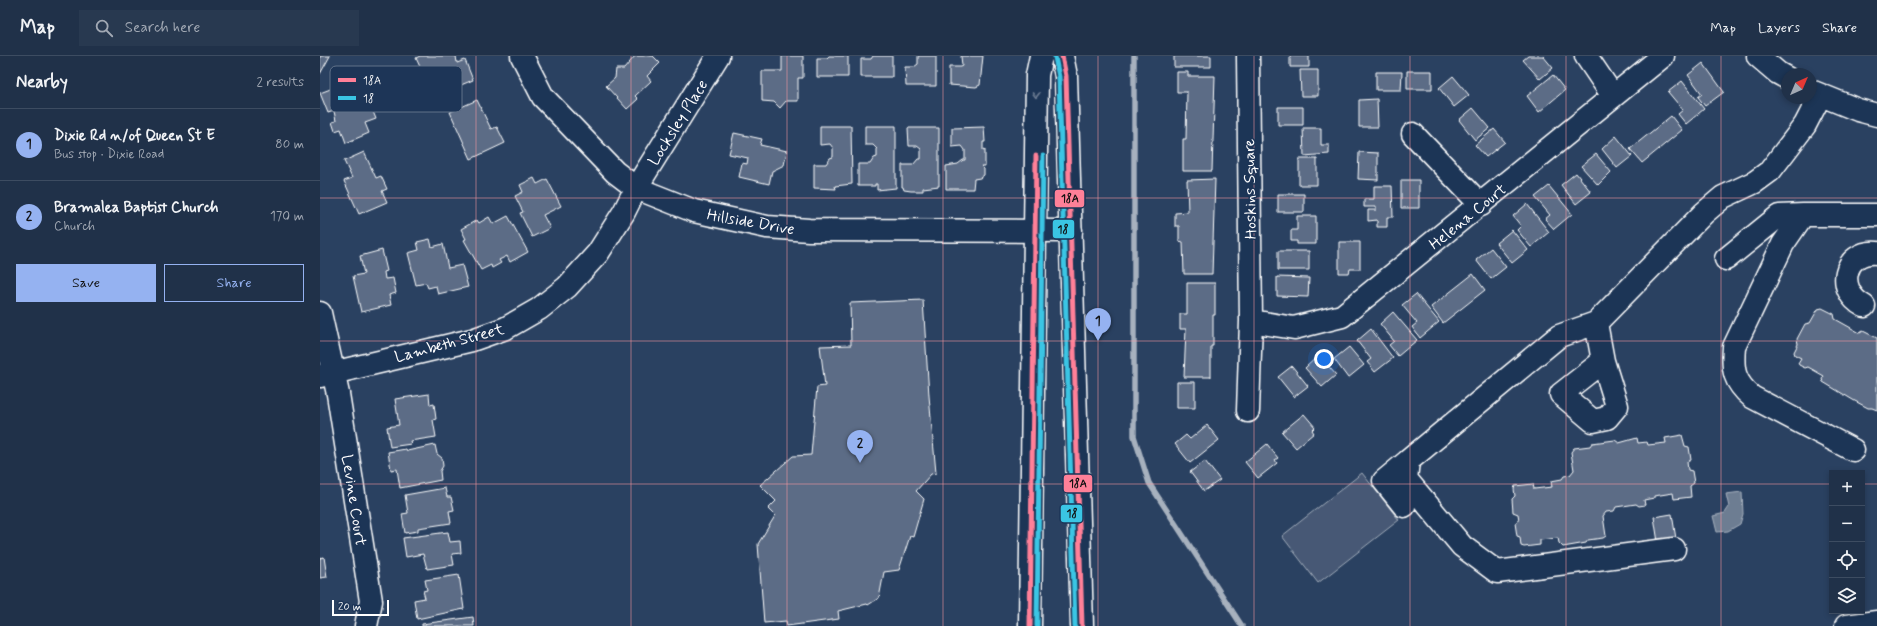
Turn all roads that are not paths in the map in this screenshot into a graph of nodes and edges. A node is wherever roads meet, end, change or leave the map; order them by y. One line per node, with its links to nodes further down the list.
1 (522, 56): 15 (street, Hillside Drive)
2 (718, 56): 15 (street, Locksley Place)
3 (1041, 56): 20 (street, one-way to 20)
4 (1062, 56): 19 (street)
5 (1248, 56): 25 (street, Hoskins Square)
6 (1586, 56): 11 (street)
7 (1663, 56): 11 (street, Helena Court)
8 (1758, 56): 9 (street)
9 (1781, 75)
10 (1817, 94): 13 (street)
11 (1613, 96): 16 (street, Helena Court)
12 (1811, 104): 26 (street)
13 (1877, 114)
14 (1413, 134): 16 (street)
15 (636, 188): 20 (street, Hillside Drive); 28 (street, Lambeth Street)
16 (1481, 204): 25 (street, Helena Court)
17 (1803, 215): 18 (street); 22 (street); 30 (street)
18 (1877, 215)
19 (1071, 231): 20 (street, Hillside Drive); 34 (street)
20 (1035, 232): 35 (street)
21 (1877, 253): 23 (street)
22 (1726, 259)
23 (1864, 306)
24 (320, 313): 28 (street, Levine Court)
25 (1251, 321): 29 (street)
26 (1596, 323): 27 (street); 31 (street)
27 (1603, 361)
28 (327, 374): 37 (street, Levine Court)
29 (1248, 411)
30 (1853, 450)
31 (1408, 461): 32 (street); 33 (street)
32 (1404, 506)
33 (1674, 549)
34 (1082, 617): 39 (street)
35 (1031, 618): 38 (street)
36 (1877, 622): 40 (street)
37 (366, 626)
38 (1015, 626)
39 (1099, 626)
40 (1846, 626)

